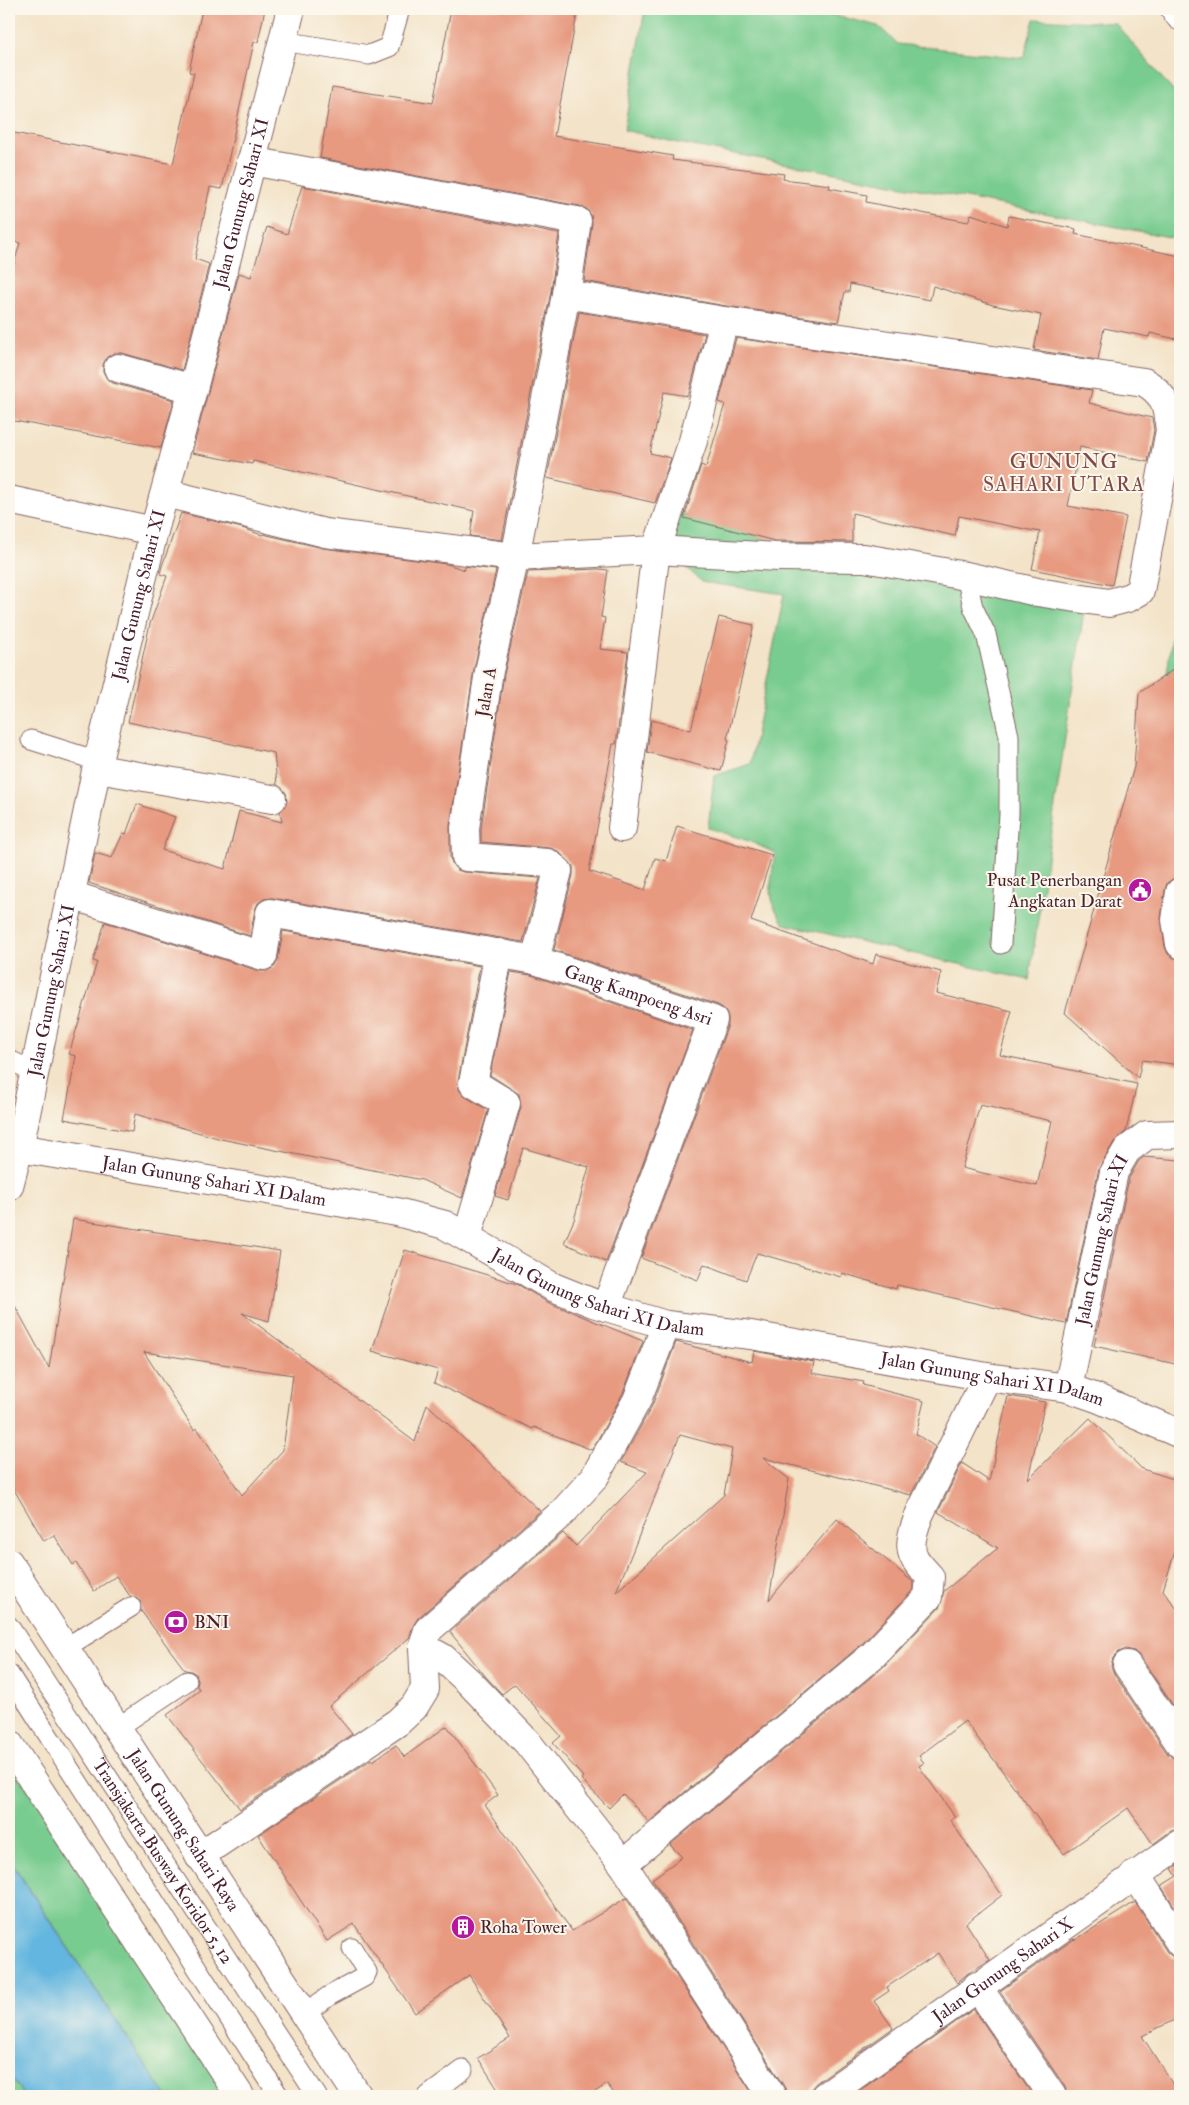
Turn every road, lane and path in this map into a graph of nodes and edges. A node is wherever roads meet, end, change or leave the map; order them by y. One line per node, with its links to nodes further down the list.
1 (291, 9): 5 (street, Jalan Gunung Sahari XI)
2 (400, 9): 5 (lane)
3 (1175, 9): 4 (street)
4 (1180, 16)
5 (282, 41): 6 (street, Jalan Gunung Sahari XI)
6 (251, 162): 7 (street, Jalan A); 10 (street, Jalan Gunung Sahari XI)
7 (566, 294): 8 (street); 15 (street, Jalan A)
8 (724, 321): 14 (street); 16 (street)
9 (118, 368): 10 (street)
10 (193, 389): 11 (street, Jalan Gunung Sahari XI)
11 (165, 492): 13 (street, Jalan Gunung Sahari XI); 15 (street)
12 (9, 500): 13 (street)
13 (154, 531): 18 (street, Jalan Gunung Sahari XI)
14 (656, 550): 15 (street); 16 (street); 20 (street)
15 (515, 557): 26 (street, Jalan A)
16 (966, 576): 23 (lane)
17 (31, 740): 18 (lane)
18 (98, 765): 19 (street); 22 (street, Jalan Gunung Sahari XI)
19 (272, 799)
20 (622, 828)
21 (1180, 892): 24 (street)
22 (71, 895): 25 (street); 28 (street, Jalan Gunung Sahari XI)
23 (1001, 944)
24 (1180, 944)
25 (499, 953): 26 (street); 32 (street)
26 (535, 960): 33 (street, Gang Kampoeng Asri)
27 (9, 1060): 28 (lane)
28 (35, 1072): 30 (street, Jalan Gunung Sahari XI)
29 (1180, 1134): 36 (street, Jalan Gunung Sahari XI)
30 (18, 1148): 31 (street, Jalan Gunung Sahari XI); 32 (street, Jalan Gunung Sahari XI Dalam)
31 (9, 1186)
32 (468, 1237): 33 (street, Jalan Gunung Sahari XI Dalam)
33 (606, 1307): 34 (street, Jalan Gunung Sahari XI Dalam)
34 (666, 1325): 35 (street, Jalan Gunung Sahari XI Dalam); 41 (street)
35 (987, 1377): 36 (street, Jalan Gunung Sahari XI Dalam); 51 (street)
36 (1068, 1388): 37 (street, Jalan Gunung Sahari XI Dalam)
37 (1177, 1425)
38 (9, 1563): 42 (street, Jalan Gunung Sahari Raya)
39 (131, 1607): 42 (lane)
40 (9, 1626): 60 (lane, Transjakarta Busway Koridor 5, 12)
41 (423, 1647): 50 (street); 51 (street)
42 (65, 1648): 46 (street, Jalan Gunung Sahari Raya)
43 (1127, 1665): 48 (street)
44 (9, 1674): 59 (lane, Transjakarta Busway Koridor 5, 12)
45 (187, 1681): 46 (lane)
46 (117, 1728): 50 (street, Jalan Gunung Sahari Raya)
47 (9, 1744): 58 (street)
48 (1180, 1744)
49 (1180, 1844): 52 (street, Jalan Gunung Sahari X)
50 (199, 1856): 56 (street, Jalan Gunung Sahari Raya)
51 (623, 1864): 63 (street)
52 (1135, 1874): 53 (street); 55 (street, Jalan Gunung Sahari X)
53 (1180, 1944)
54 (352, 1948): 56 (lane)
55 (977, 1986): 64 (street, Jalan Gunung Sahari X); 65 (street)
56 (304, 2014): 61 (street, Jalan Gunung Sahari Raya)
57 (463, 2070): 62 (lane)
58 (240, 2096)
59 (279, 2096)
60 (317, 2096)
61 (358, 2096)
62 (428, 2096)
63 (772, 2096)
64 (825, 2096)
65 (1052, 2096)

